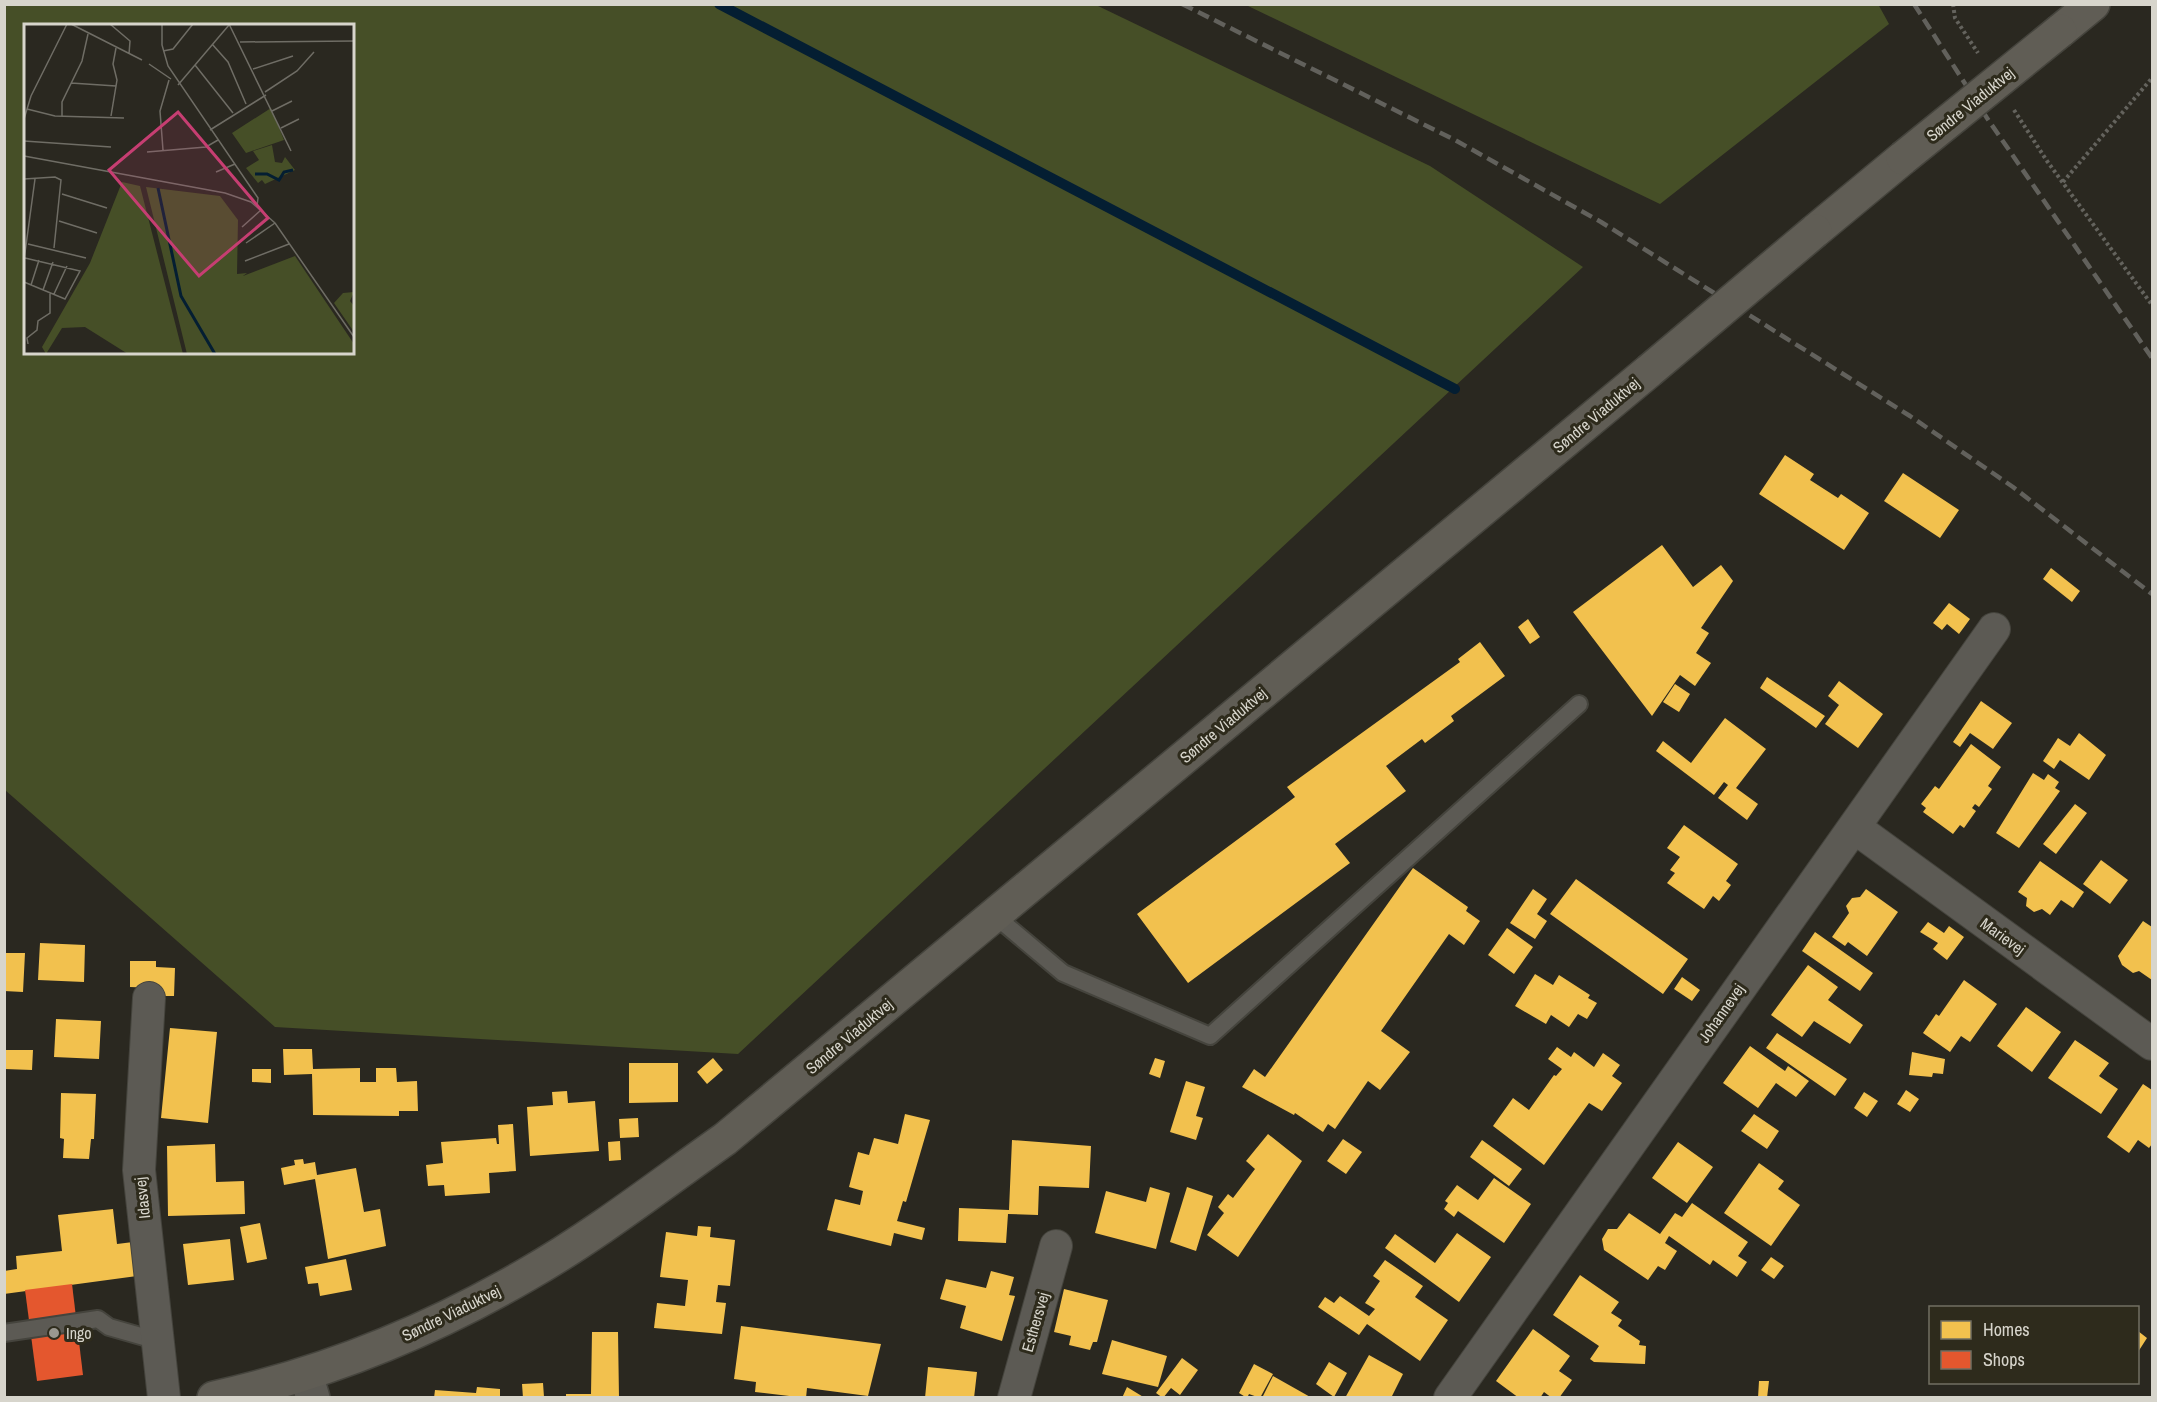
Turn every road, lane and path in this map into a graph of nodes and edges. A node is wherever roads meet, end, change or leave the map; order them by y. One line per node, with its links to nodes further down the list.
1 (1953, 4): 3 (path)
2 (2093, 4): 11 (main road, Søndre Viaduktvej, bridge)
3 (1980, 56)
4 (2152, 78): 6 (path)
5 (2010, 104): 6 (path)
6 (2063, 182): 7 (path)
7 (2152, 305)
8 (1994, 629): 10 (street, Johannevej)
9 (1579, 704): 11 (lane)
10 (1854, 827): 13 (street, Marievej); 22 (street, Johannevej)
11 (994, 915): 17 (main road, Søndre Viaduktvej)
12 (149, 998): 16 (street, Idasvej)
13 (2152, 1044)
14 (1056, 1246): 21 (street, Esthersvej)
15 (4, 1333): 16 (lane)
16 (158, 1341): 19 (street, Idasvej)
17 (310, 1386): 18 (main road, Søndre Viaduktvej)
18 (250, 1394): 20 (main road, Søndre Viaduktvej)
19 (164, 1398)
20 (214, 1398)
21 (1014, 1398)
22 (1450, 1398)

